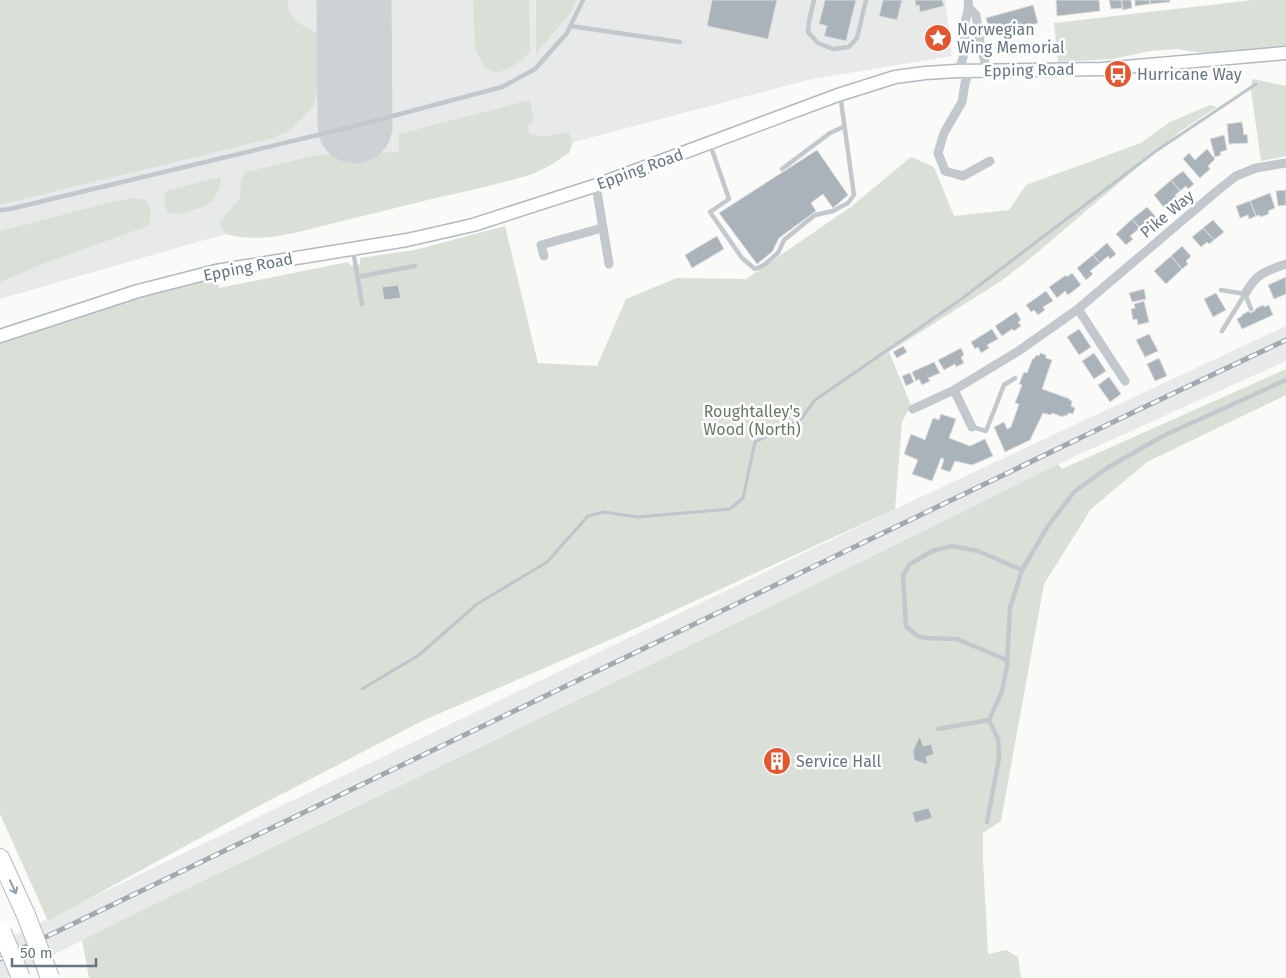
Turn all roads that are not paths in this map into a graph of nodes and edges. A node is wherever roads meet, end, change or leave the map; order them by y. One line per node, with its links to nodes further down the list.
1 (584, 0): 5 (lane)
2 (814, 0): 3 (lane)
3 (866, 0)
4 (969, 4): 8 (street); 9 (street)
5 (570, 26): 6 (lane); 17 (lane)
6 (680, 42)
7 (1286, 53): 9 (main road, Epping Road)
8 (963, 71): 9 (main road, Epping Road); 10 (main road, Epping Road); 13 (street)
9 (987, 71)
10 (838, 95): 11 (lane); 12 (main road, Epping Road)
11 (843, 127): 12 (lane); 15 (lane)
12 (710, 143): 16 (main road, Epping Road)
13 (990, 161)
14 (1286, 163): 28 (street, Pike Way)
15 (782, 169)
16 (594, 186): 18 (street); 19 (main road, Epping Road)
17 (0, 210)
18 (602, 228): 20 (street); 21 (street)
19 (353, 249): 24 (lane); 31 (main road, Epping Road)
20 (544, 256)
21 (609, 264)
22 (1286, 264): 26 (street)
23 (415, 266): 24 (lane)
24 (357, 277): 27 (lane)
25 (1221, 290): 26 (lane)
26 (1244, 294): 29 (lane); 30 (lane)
27 (362, 304)
28 (1078, 309): 34 (street); 35 (street, Pike Way)
29 (1251, 309)
30 (1222, 331)
31 (0, 336)
32 (1015, 378): 37 (lane)
33 (1286, 380): 38 (lane)
34 (1126, 381)
35 (954, 390): 36 (street, Pike Way); 37 (street)
36 (913, 409)
37 (972, 427)
38 (1022, 570): 39 (lane); 39 (lane)
39 (1007, 660): 40 (lane)
40 (989, 720): 41 (lane); 42 (lane)
41 (938, 729)
42 (987, 822)
43 (0, 858): 46 (highway, one-way to 46, bridge)
44 (1, 930): 45 (highway, bridge)
45 (21, 978)
46 (50, 978)

